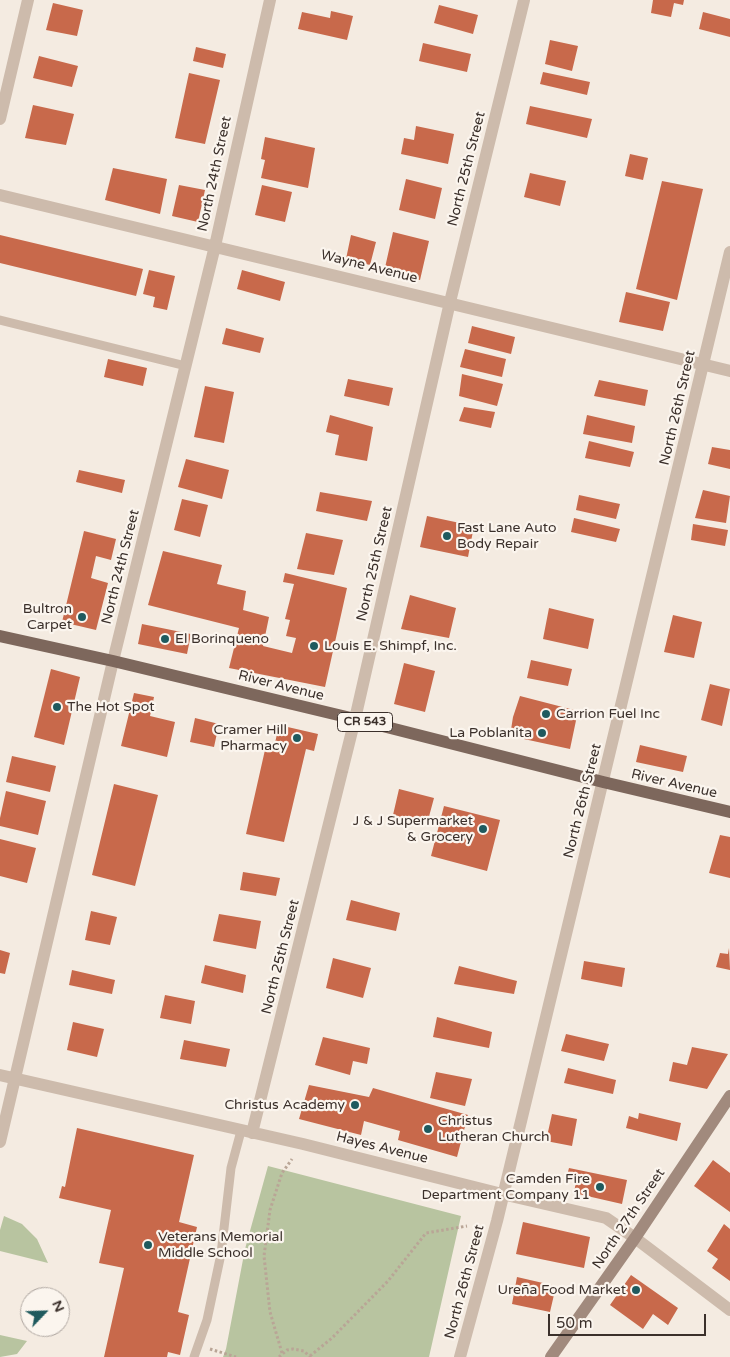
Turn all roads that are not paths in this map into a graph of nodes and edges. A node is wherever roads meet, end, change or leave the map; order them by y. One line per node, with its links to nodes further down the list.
1 (28, 0): 4 (street)
2 (270, 0): 6 (street, North 24th Street)
3 (524, 0): 8 (street, North 25th Street)
4 (0, 119)
5 (0, 195): 6 (street, Wayne Avenue)
6 (215, 246): 8 (street, Wayne Avenue); 11 (street, North 24th Street)
7 (730, 252): 10 (street, North 26th Street)
8 (450, 302): 10 (street, Wayne Avenue); 15 (street, North 25th Street)
9 (0, 320): 11 (lane)
10 (704, 364): 12 (street, Wayne Avenue); 16 (street, North 26th Street)
11 (186, 366): 14 (street, North 24th Street)
12 (730, 371)
13 (0, 636): 14 (main road, River Avenue / CR 543)
14 (113, 661): 15 (main road, River Avenue / CR 543); 19 (street, North 24th Street)
15 (355, 719): 16 (main road, River Avenue / CR 543); 21 (street, North 25th Street)
16 (603, 782): 17 (main road, River Avenue / CR 543); 23 (street, North 26th Street)
17 (730, 812)
18 (0, 1075): 19 (street, Hayes Avenue)
19 (15, 1078): 21 (street, Hayes Avenue); 22 (street, North 24th Street)
20 (730, 1096): 24 (main road, North 27th Street)
21 (247, 1132): 23 (street, Hayes Avenue); 26 (lane)
22 (0, 1142)
23 (502, 1194): 24 (street, Hayes Avenue); 27 (street, North 26th Street)
24 (635, 1238): 25 (street, Hayes Avenue); 28 (main road, North 27th Street)
25 (730, 1310)
26 (194, 1357)
27 (460, 1357)
28 (552, 1357)

